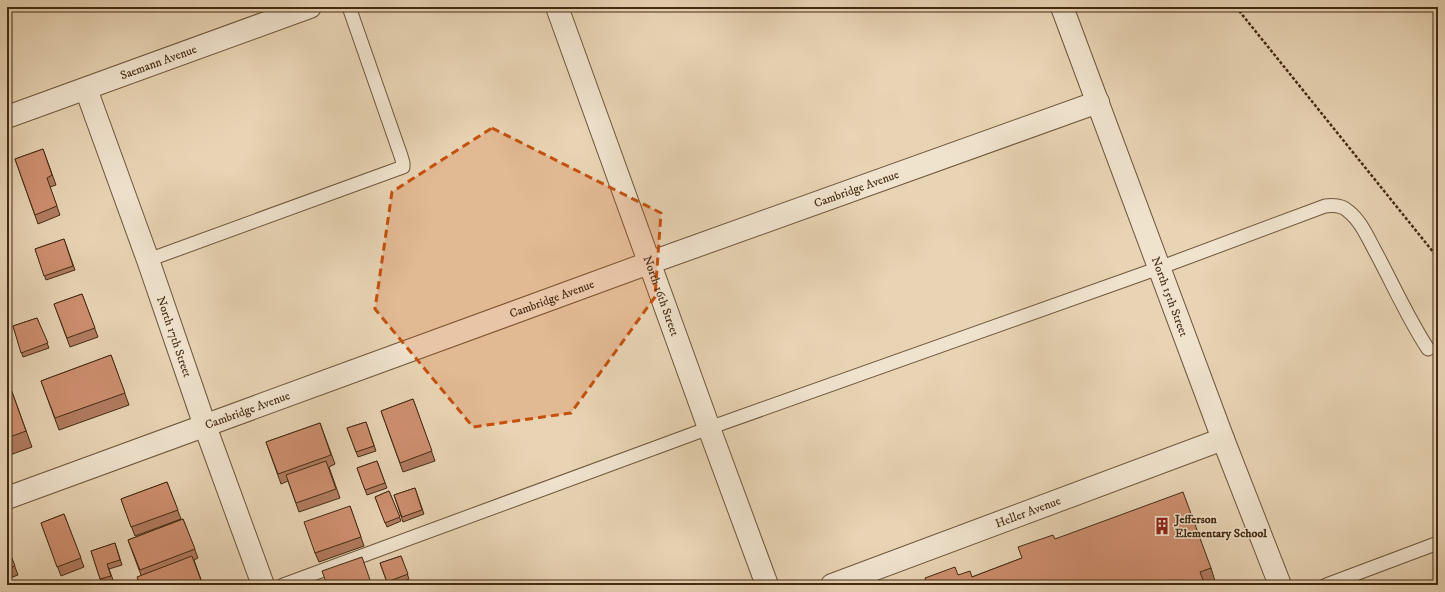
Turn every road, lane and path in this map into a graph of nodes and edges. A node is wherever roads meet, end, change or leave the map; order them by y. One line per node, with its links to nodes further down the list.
1 (310, 7): 6 (street, Saemann Avenue)
2 (349, 7): 10 (lane)
3 (557, 7): 11 (street, North 16th Street)
4 (1062, 7): 7 (street, North 15th Street)
5 (1236, 7): 9 (path)
6 (86, 89): 8 (street, Saemann Avenue); 10 (street, North 17th Street)
7 (1098, 102): 11 (street, Cambridge Avenue); 12 (street, North 15th Street)
8 (7, 117)
9 (1438, 258)
10 (148, 260): 14 (street, North 17th Street)
11 (649, 263): 14 (street, Cambridge Avenue); 15 (street, North 16th Street)
12 (1159, 268): 13 (lane); 15 (lane); 16 (street, North 15th Street)
13 (1428, 349)
14 (205, 426): 17 (street, Cambridge Avenue); 19 (street, North 17th Street)
15 (709, 428): 20 (lane); 21 (street, North 16th Street)
16 (1224, 439): 22 (street, Heller Avenue); 23 (street, North 15th Street)
17 (7, 498)
18 (1438, 543): 24 (lane)
19 (263, 585)
20 (284, 585)
21 (767, 585)
22 (832, 585)
23 (1280, 585)
24 (1326, 585)

